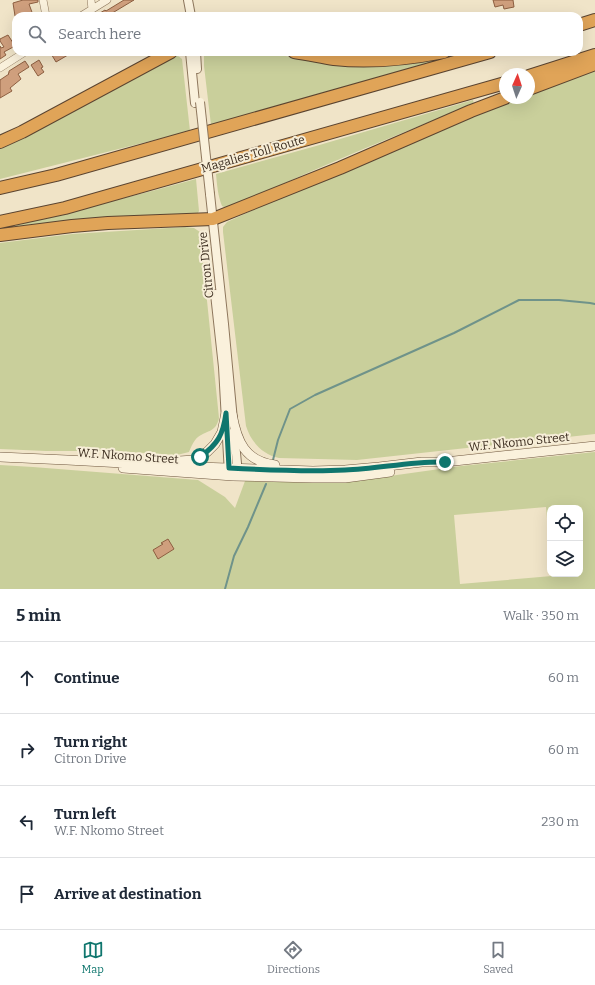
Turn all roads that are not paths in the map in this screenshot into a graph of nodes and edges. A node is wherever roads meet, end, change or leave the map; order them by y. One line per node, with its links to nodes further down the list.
1 (43, 0): 7 (street)
2 (91, 0): 6 (street)
3 (107, 0): 6 (street)
4 (185, 0): 9 (street)
5 (188, 0): 10 (street)
6 (92, 8): 8 (street)
7 (45, 12)
8 (86, 12)
9 (186, 12)
10 (190, 12)
11 (595, 13): 12 (highway)
12 (583, 16)
13 (595, 20): 14 (highway)
14 (583, 24)
15 (595, 55): 25 (highway)
16 (19, 56): 24 (street)
17 (164, 56): 30 (highway)
18 (191, 56): 29 (street, Citron Drive)
19 (196, 56): 29 (street, Citron Drive)
20 (317, 56): 21 (highway)
21 (416, 56)
22 (476, 56): 31 (highway)
23 (595, 64): 27 (highway)
24 (0, 68)
25 (535, 74)
26 (499, 85): 33 (highway, Magalies Toll Route)
27 (535, 87)
28 (499, 100): 32 (highway)
29 (198, 102): 32 (street, Citron Drive, bridge)
30 (0, 142)
31 (0, 188)
32 (210, 219): 34 (highway); 35 (street, Citron Drive)
33 (0, 222)
34 (0, 236)
35 (229, 414): 39 (main road); 41 (main road); 42 (street, Citron Drive)
36 (595, 446): 40 (main road, W.F. Nkomo Street)
37 (0, 457): 39 (main road, W.F. Nkomo Street)
38 (0, 461): 42 (main road, W.F. Nkomo Street)
39 (90, 461): 42 (main road, W.F. Nkomo Street)
40 (445, 462): 41 (main road, W.F. Nkomo Street); 42 (main road, W.F. Nkomo Street)
41 (345, 470): 42 (main road, W.F. Nkomo Street)
42 (233, 472)

